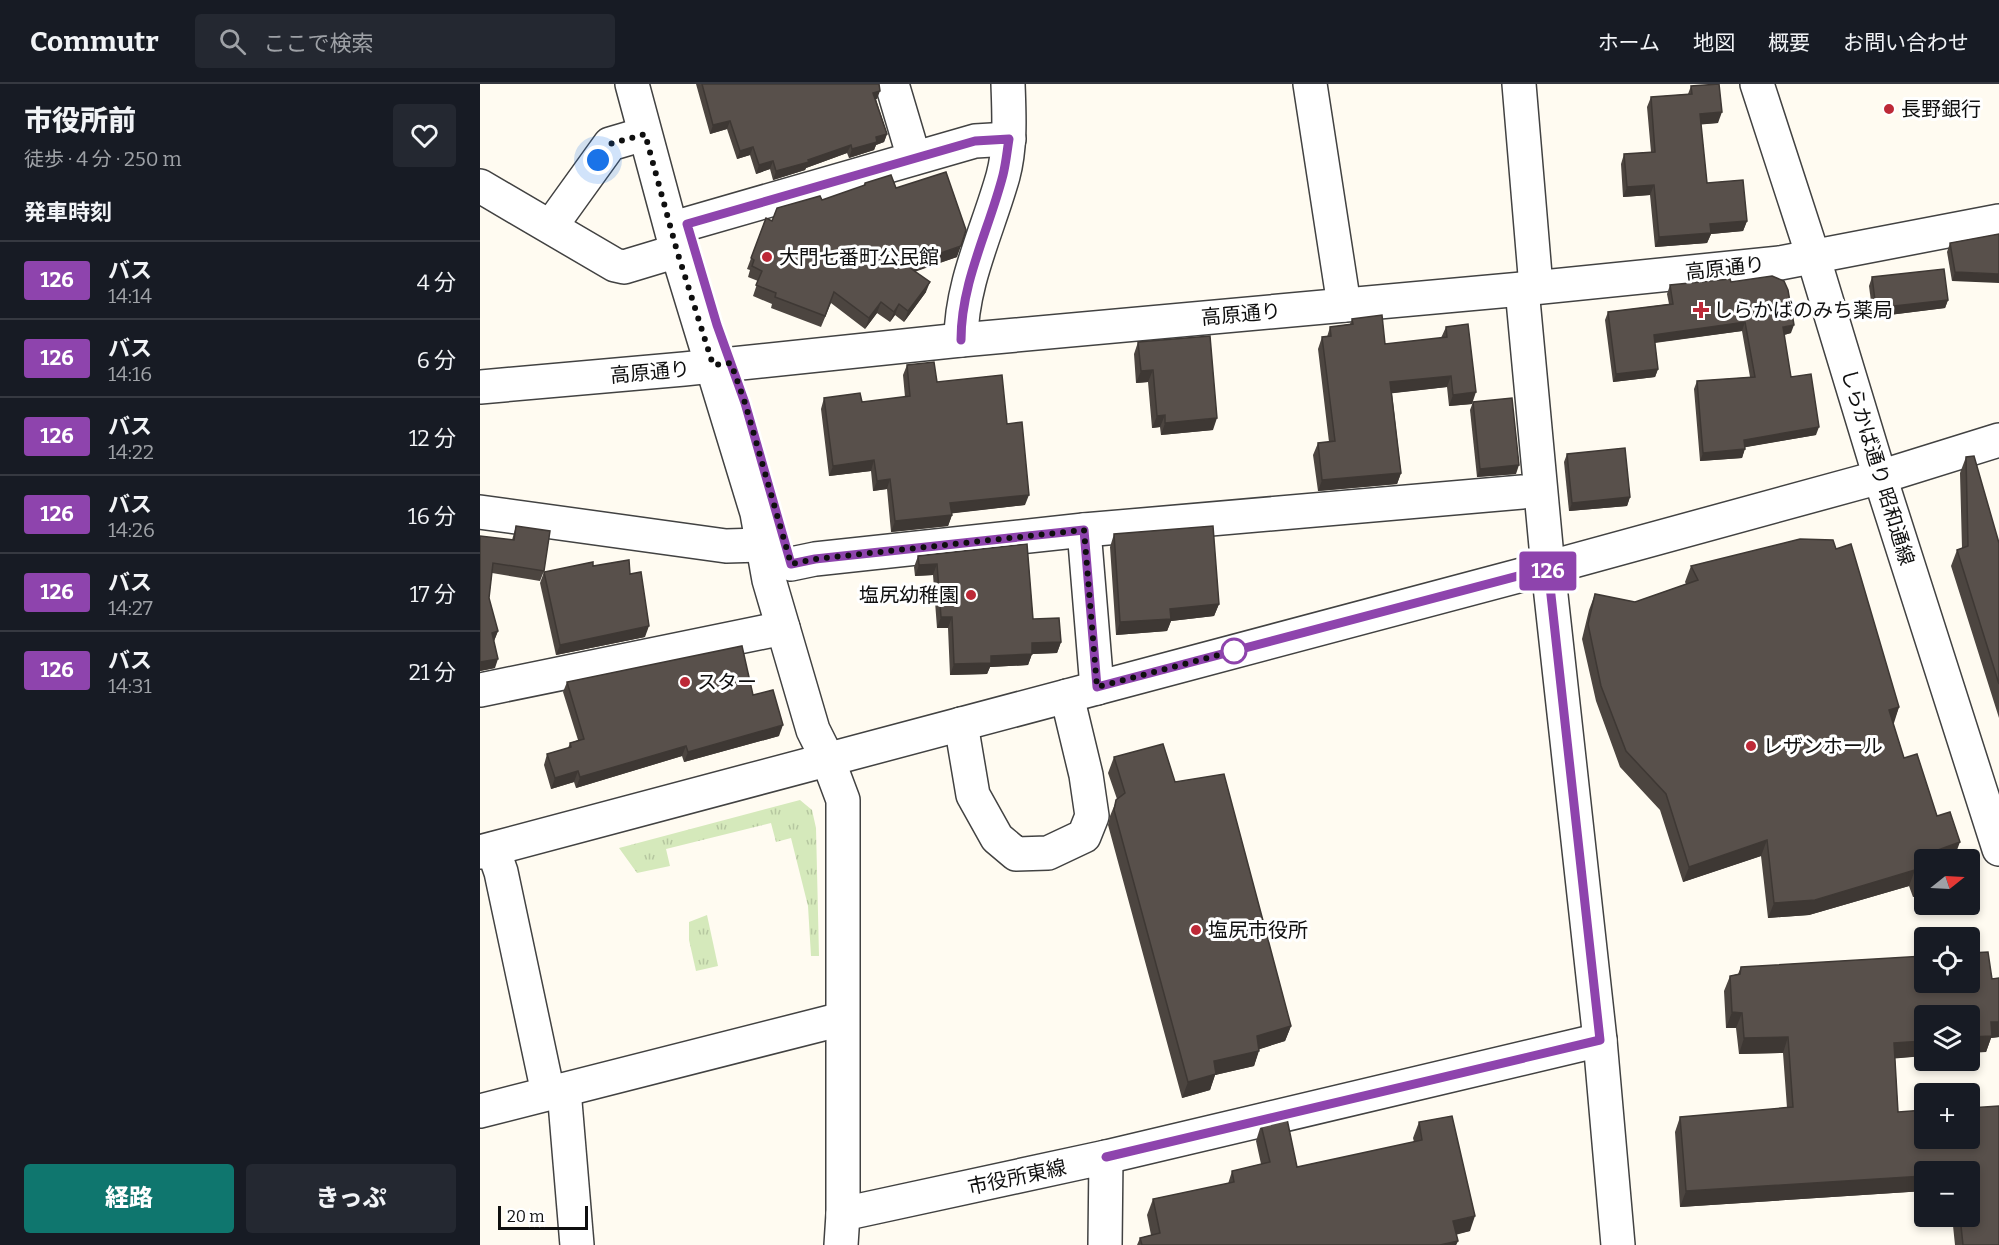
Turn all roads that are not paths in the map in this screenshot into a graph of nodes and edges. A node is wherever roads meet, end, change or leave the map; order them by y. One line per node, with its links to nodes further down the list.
1 (632, 84): 8 (street)
2 (652, 84): 14 (street)
3 (892, 84): 10 (street)
4 (1008, 84): 9 (street)
5 (1310, 84): 17 (street)
6 (1519, 84): 16 (street)
7 (1757, 84): 15 (street, しらかば通り 昭和通線)
8 (645, 134): 13 (street); 14 (street)
9 (1009, 139): 10 (street); 18 (street)
10 (914, 158): 14 (street)
11 (480, 186): 13 (street)
12 (1999, 220): 15 (street, 高原通り)
13 (551, 226): 14 (street)
14 (682, 237): 19 (street)
15 (1813, 256): 16 (street, 高原通り); 22 (street, しらかば通り 昭和通線)
16 (1529, 288): 17 (street, 高原通り); 28 (street)
17 (1344, 305): 18 (street, 高原通り)
18 (961, 340): 19 (street, 高原通り)
19 (722, 364): 20 (street, 高原通り); 26 (street); 27 (street)
20 (480, 387)
21 (1999, 440): 22 (street)
22 (1880, 477): 28 (street); 34 (street, しらかば通り 昭和通線)
23 (1522, 492): 25 (street)
24 (480, 512): 26 (street)
25 (1084, 530): 27 (street); 31 (street)
26 (762, 545): 29 (street)
27 (791, 564): 33 (street)
28 (1548, 568): 31 (street); 37 (street)
29 (783, 628): 30 (street); 33 (street)
30 (480, 690)
31 (1082, 692): 32 (street); 32 (street)
32 (961, 724): 33 (street)
33 (828, 760): 35 (street); 36 (street)
34 (1999, 849)
35 (486, 851): 38 (street)
36 (842, 1019): 38 (street); 41 (street)
37 (1600, 1040): 40 (street, 市役所東線); 44 (street)
38 (556, 1092): 39 (street); 42 (street)
39 (480, 1112)
40 (1106, 1157): 41 (street, 市役所東線); 43 (street)
41 (842, 1230)
42 (577, 1245)
43 (1105, 1245)
44 (1618, 1245)

